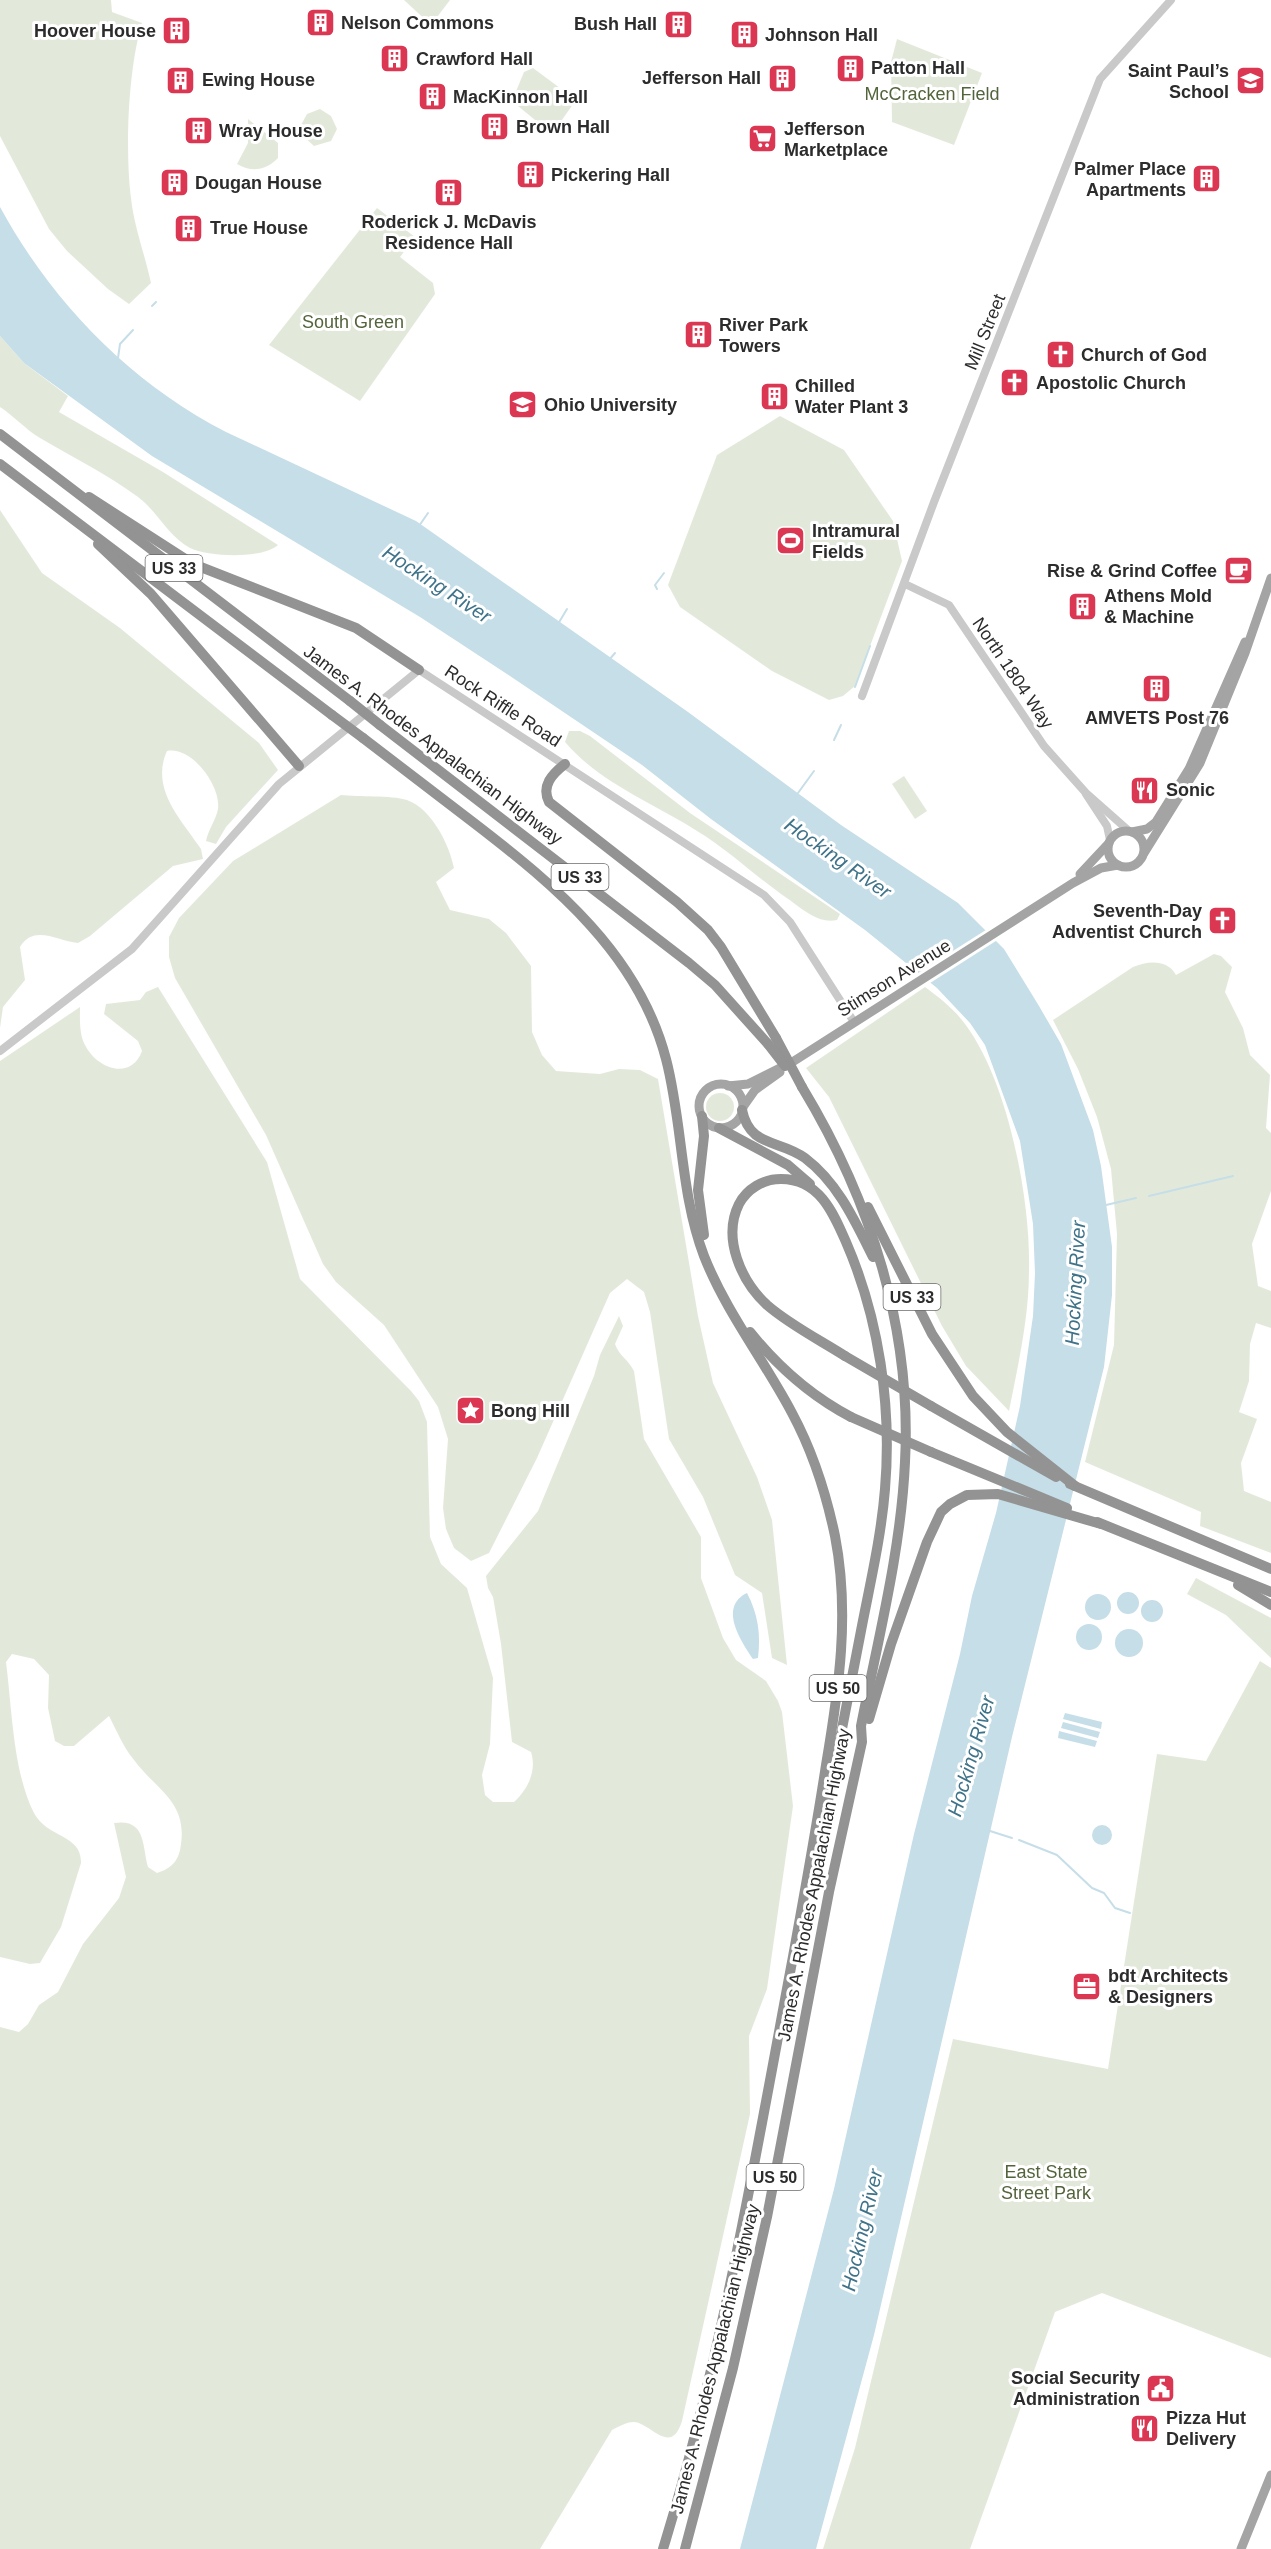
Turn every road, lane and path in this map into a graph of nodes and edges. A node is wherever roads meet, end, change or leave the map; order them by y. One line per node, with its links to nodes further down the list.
1 (1171, 0): 7 (street, Mill Street)
2 (0, 434): 4 (highway, James A. Rhodes Appalachian Highway / US 33)
3 (0, 464): 5 (highway, James A. Rhodes Appalachian Highway / US 33)
4 (73, 488): 9 (highway); 20 (highway, James A. Rhodes Appalachian Highway / US 33, bridge)
5 (81, 526): 12 (highway); 29 (highway, James A. Rhodes Appalachian Highway / US 33, bridge)
6 (1271, 578): 8 (main road)
7 (905, 584): 10 (street, Mill Street); 13 (street, North 1804 Way)
8 (1248, 638): 14 (main road); 16 (main road)
9 (419, 670): 11 (street, Rock Riffle Road); 12 (street, Rock Riffle Road)
10 (862, 696)
11 (565, 764): 19 (street, Rock Riffle Road); 20 (highway)
12 (299, 766): 21 (street, Rock Riffle Road)
13 (1086, 793): 14 (street, North 1804 Way); 15 (street, North 1804 Way)
14 (1130, 831): 15 (main road); 16 (main road)
15 (1109, 842): 17 (main road); 18 (main road, Stimson Avenue)
16 (1144, 853): 17 (main road)
17 (1118, 865): 18 (main road, Stimson Avenue)
18 (1073, 883): 19 (main road, Stimson Avenue)
19 (854, 1022): 22 (main road, Stimson Avenue)
20 (772, 1041): 27 (highway, James A. Rhodes Appalachian Highway / US 33, bridge)
21 (0, 1051)
22 (794, 1061): 23 (main road, Stimson Avenue); 24 (main road)
23 (728, 1086): 24 (main road); 25 (main road)
24 (742, 1109): 26 (main road); 30 (highway)
25 (702, 1116): 26 (main road); 29 (highway)
26 (719, 1128): 28 (highway)
27 (851, 1176): 30 (highway, James A. Rhodes Appalachian Highway / US 50); 32 (highway, US 33)
28 (812, 1187): 32 (highway, bridge); 41 (highway)
29 (713, 1273): 31 (highway, James A. Rhodes Appalachian Highway / US 33)
30 (888, 1287): 40 (highway, James A. Rhodes Appalachian Highway / US 50)
31 (733, 1312): 33 (highway, US 33, bridge); 41 (highway, James A. Rhodes Appalachian Highway / US 50)
32 (1076, 1486): 34 (highway, US 33)
33 (1101, 1524): 37 (highway, US 33); 40 (highway)
34 (1221, 1547): 35 (highway); 36 (highway, US 33)
35 (1271, 1563)
36 (1271, 1569)
37 (1218, 1572): 38 (highway, US 33); 39 (highway)
38 (1271, 1592)
39 (1271, 1605)
40 (862, 1742): 44 (highway, James A. Rhodes Appalachian Highway / US 50)
41 (771, 2082): 43 (highway, James A. Rhodes Appalachian Highway / US 50)
42 (1271, 2475): 45 (main road)
43 (663, 2549)
44 (685, 2549)
45 (1241, 2549)

